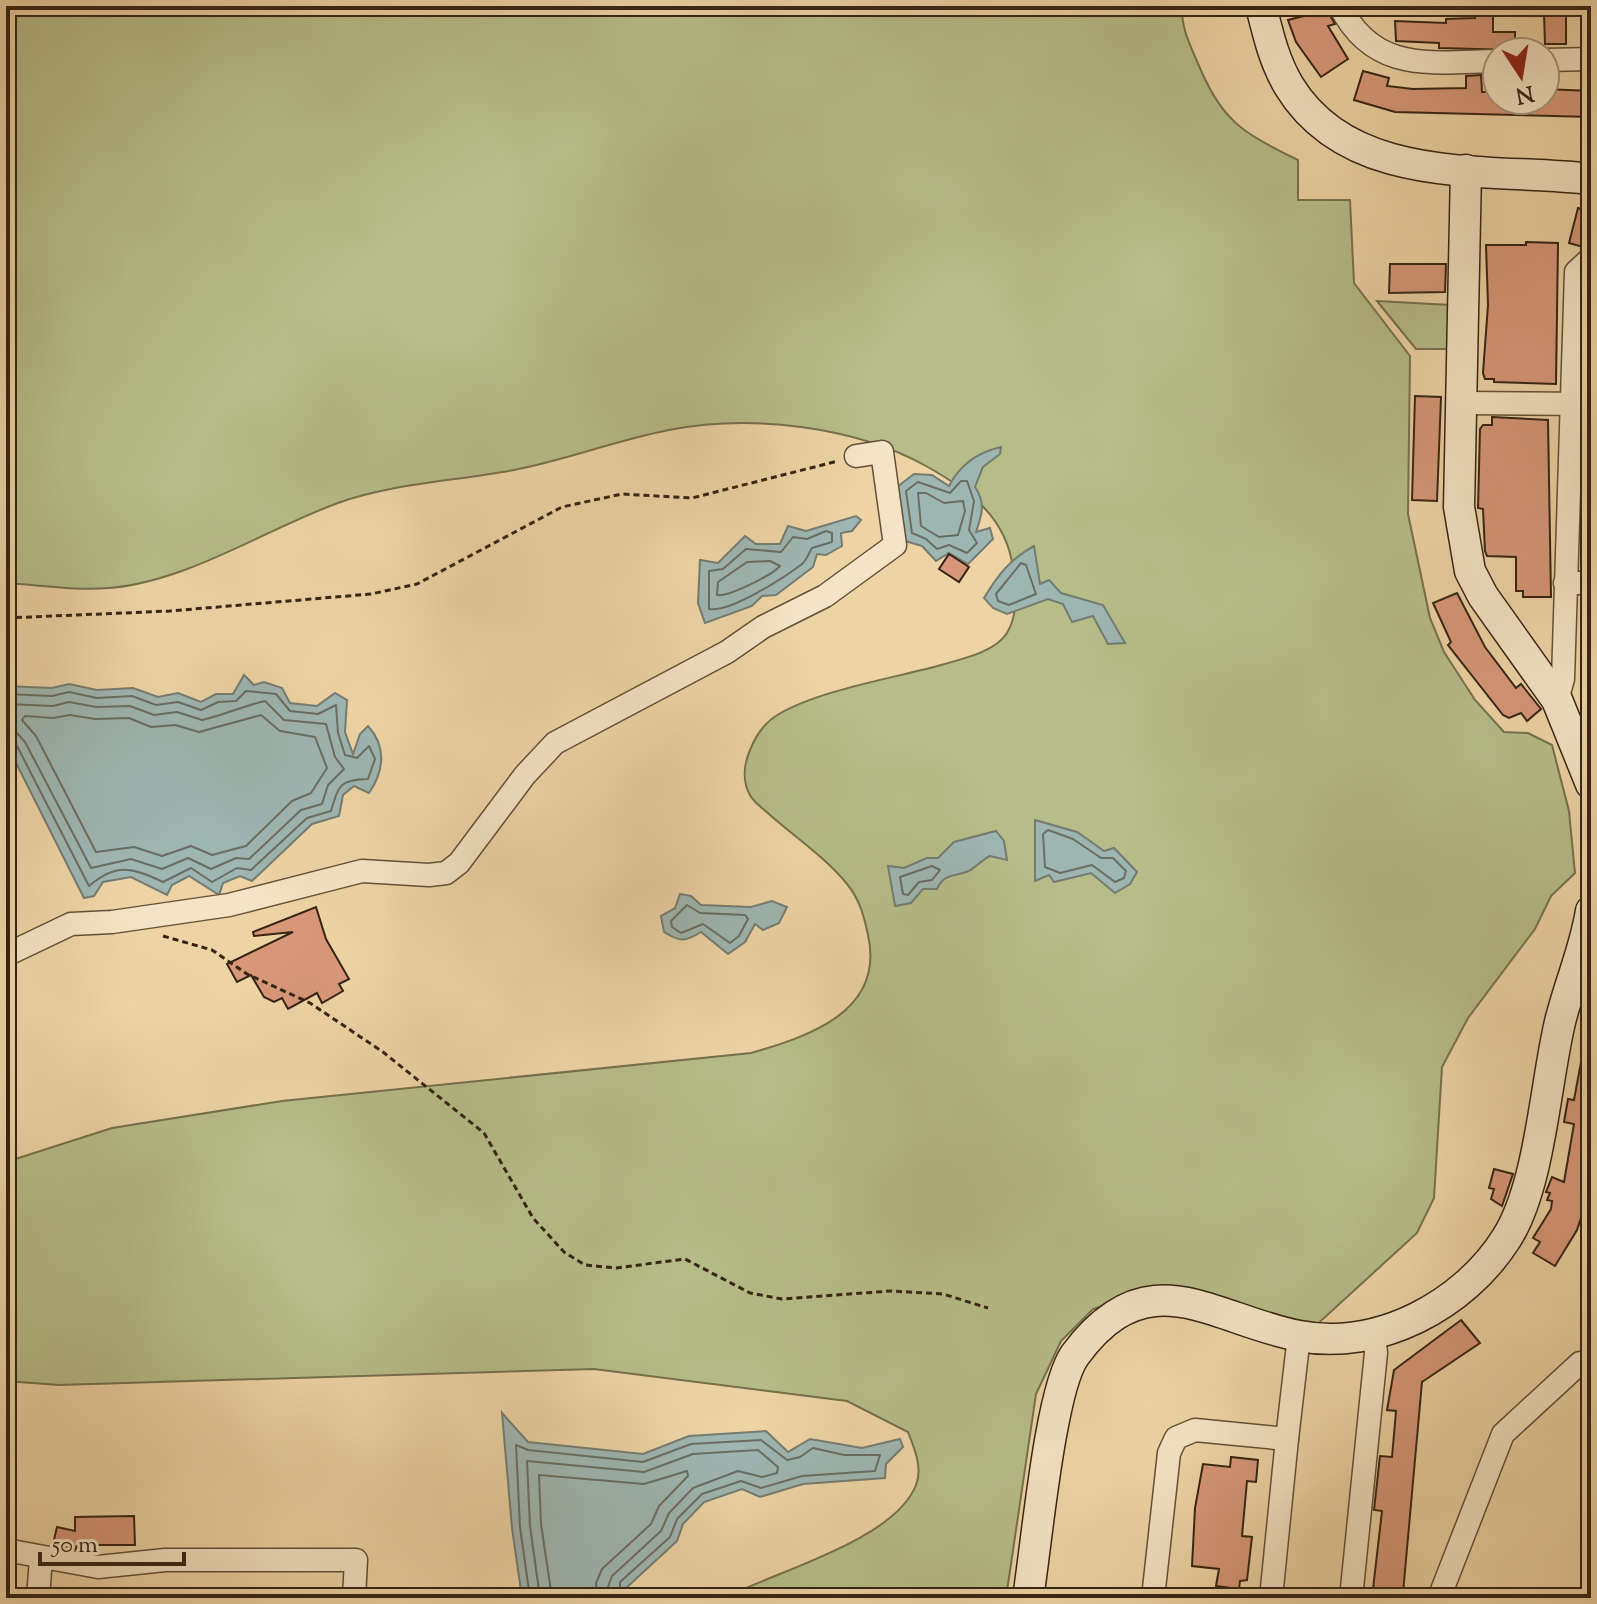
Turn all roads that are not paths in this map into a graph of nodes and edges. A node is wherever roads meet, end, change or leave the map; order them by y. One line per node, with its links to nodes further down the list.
1 (1261, 6): 6 (street)
2 (1340, 6): 5 (street)
3 (1591, 59): 4 (street)
4 (1561, 60)
5 (1481, 61)
6 (1466, 170): 7 (street); 9 (street)
7 (1591, 179)
8 (1591, 258): 10 (street)
9 (1462, 403): 10 (street); 14 (street)
10 (1581, 404): 12 (street)
11 (856, 456): 17 (street)
12 (1565, 583): 13 (street); 14 (street)
13 (1591, 583)
14 (1557, 700): 15 (street)
15 (1591, 784)
16 (1591, 911): 18 (street)
17 (6, 955)
18 (1374, 1333): 19 (street); 29 (street)
19 (1299, 1336): 21 (street); 26 (street)
20 (1580, 1363): 30 (street)
21 (1287, 1439): 27 (street); 28 (street)
22 (6, 1550): 23 (street)
23 (41, 1558): 24 (street); 25 (street)
24 (38, 1598)
25 (354, 1598)
26 (1028, 1598)
27 (1153, 1598)
28 (1271, 1598)
29 (1351, 1598)
30 (1439, 1598)

